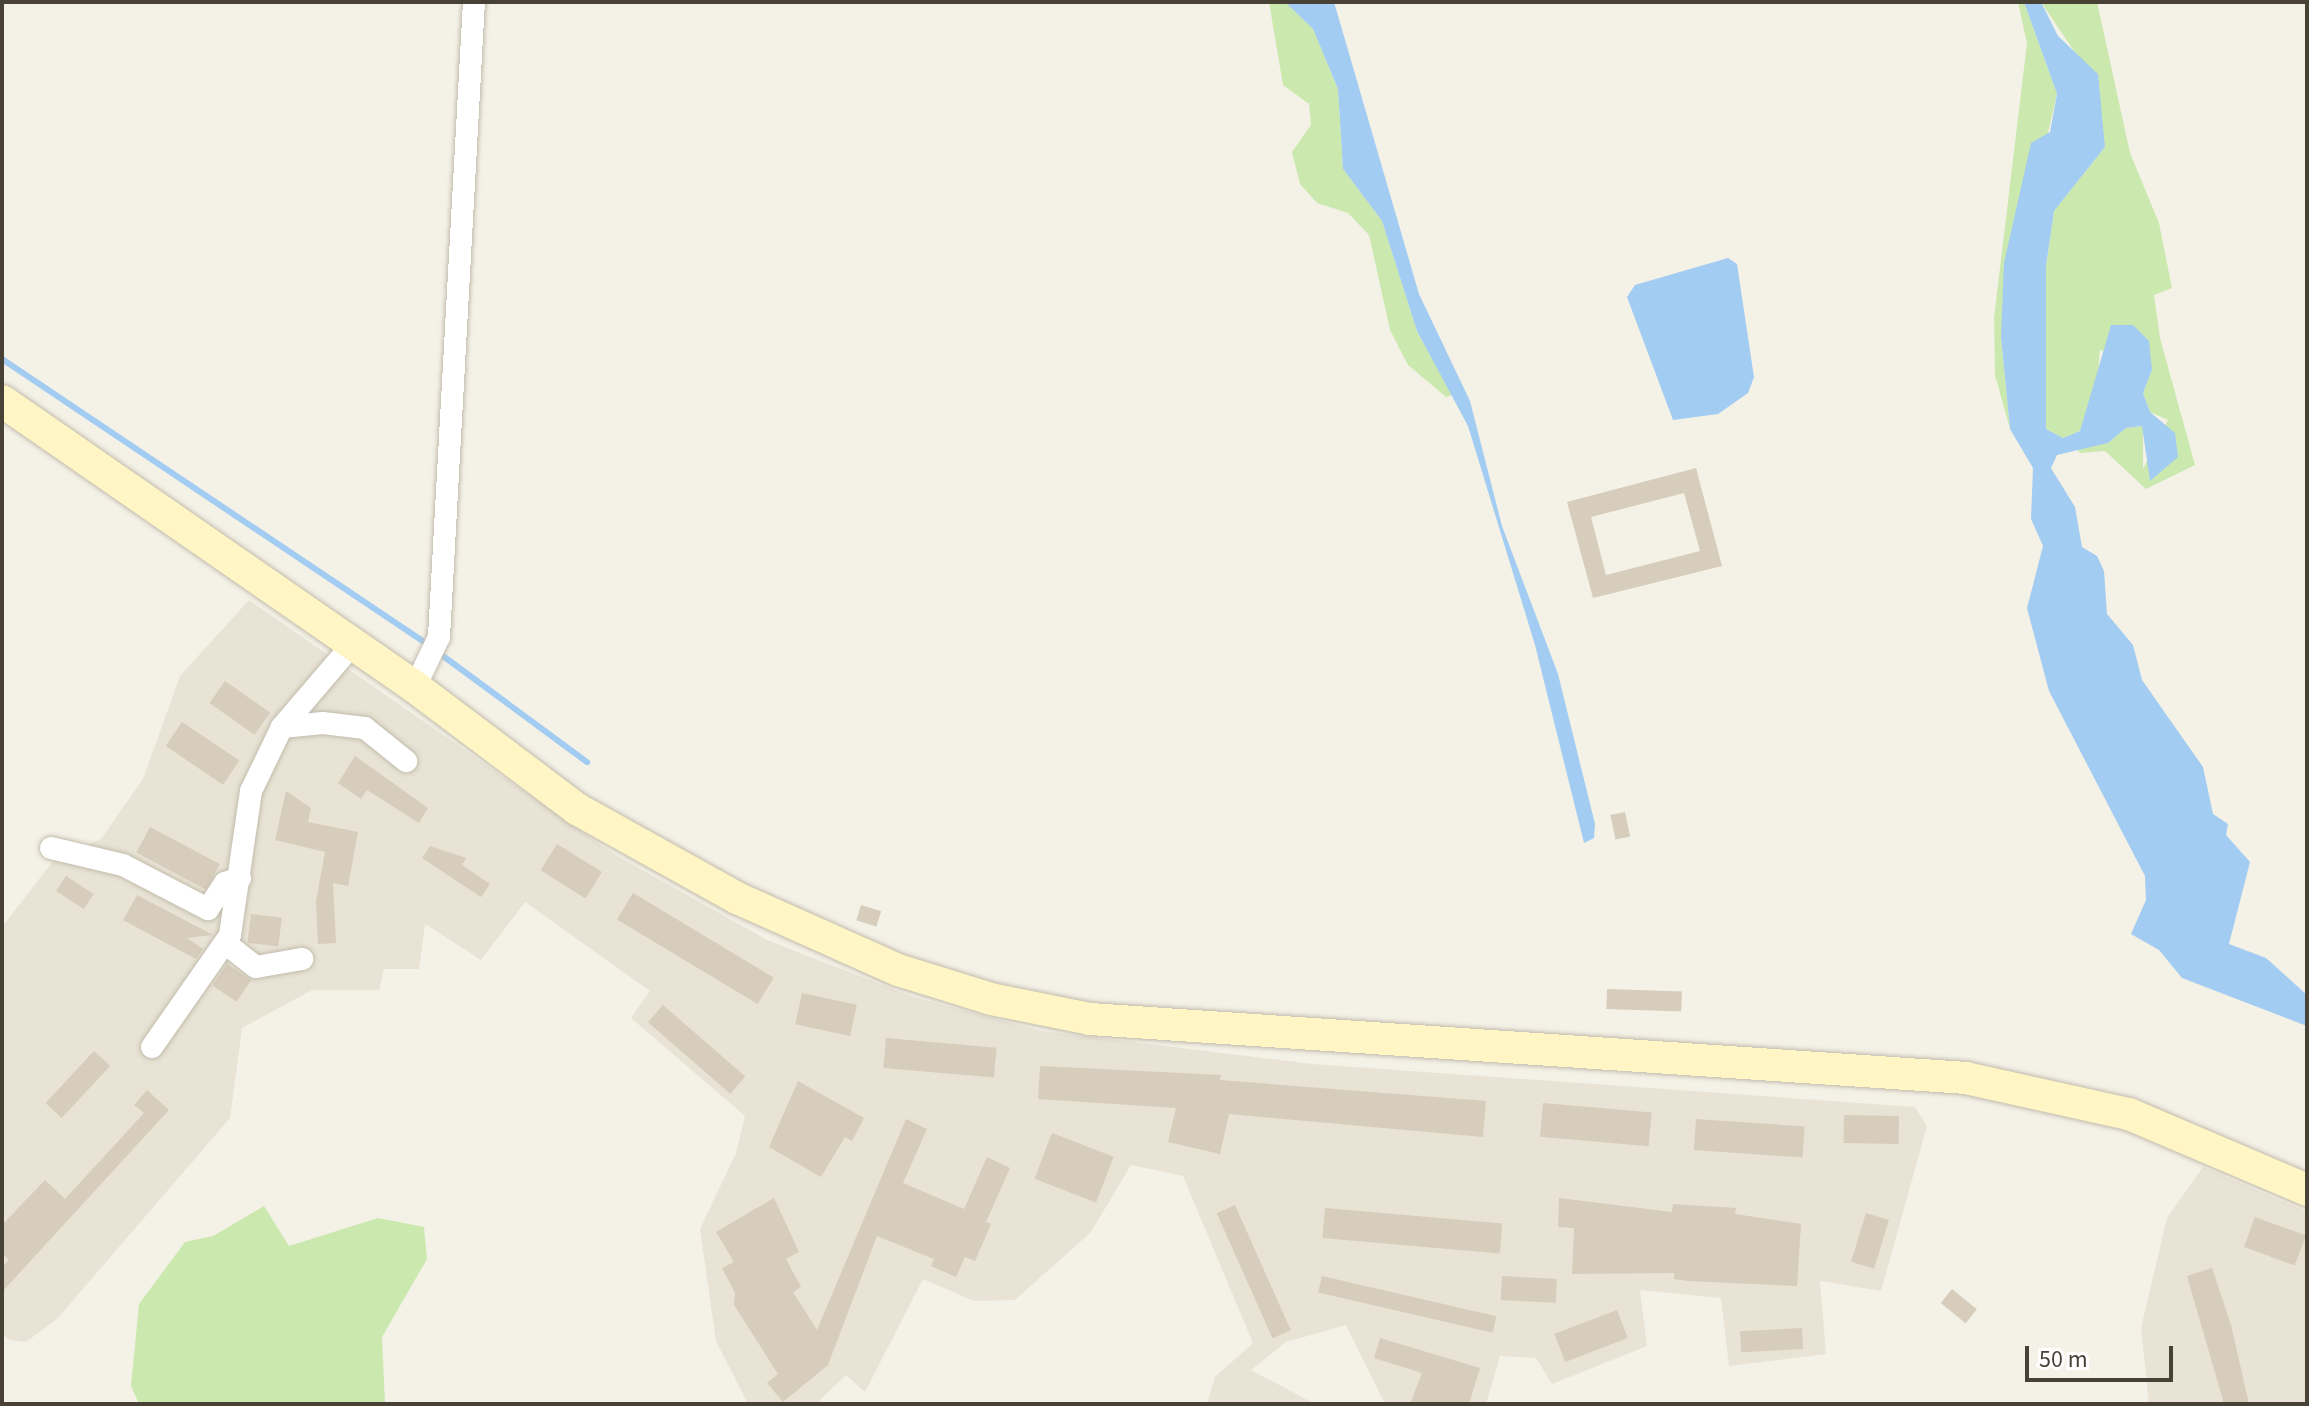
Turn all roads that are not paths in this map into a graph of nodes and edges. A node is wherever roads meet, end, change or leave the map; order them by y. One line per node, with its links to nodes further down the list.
1 (474, 2): 4 (street)
2 (2, 401): 3 (main road)
3 (353, 644): 4 (main road); 5 (street)
4 (415, 687): 12 (main road)
5 (282, 727): 6 (street); 8 (street)
6 (406, 761)
7 (51, 848): 8 (street)
8 (240, 878): 9 (street)
9 (225, 943): 10 (street); 11 (street)
10 (302, 959)
11 (152, 1047)
12 (2307, 1190)

